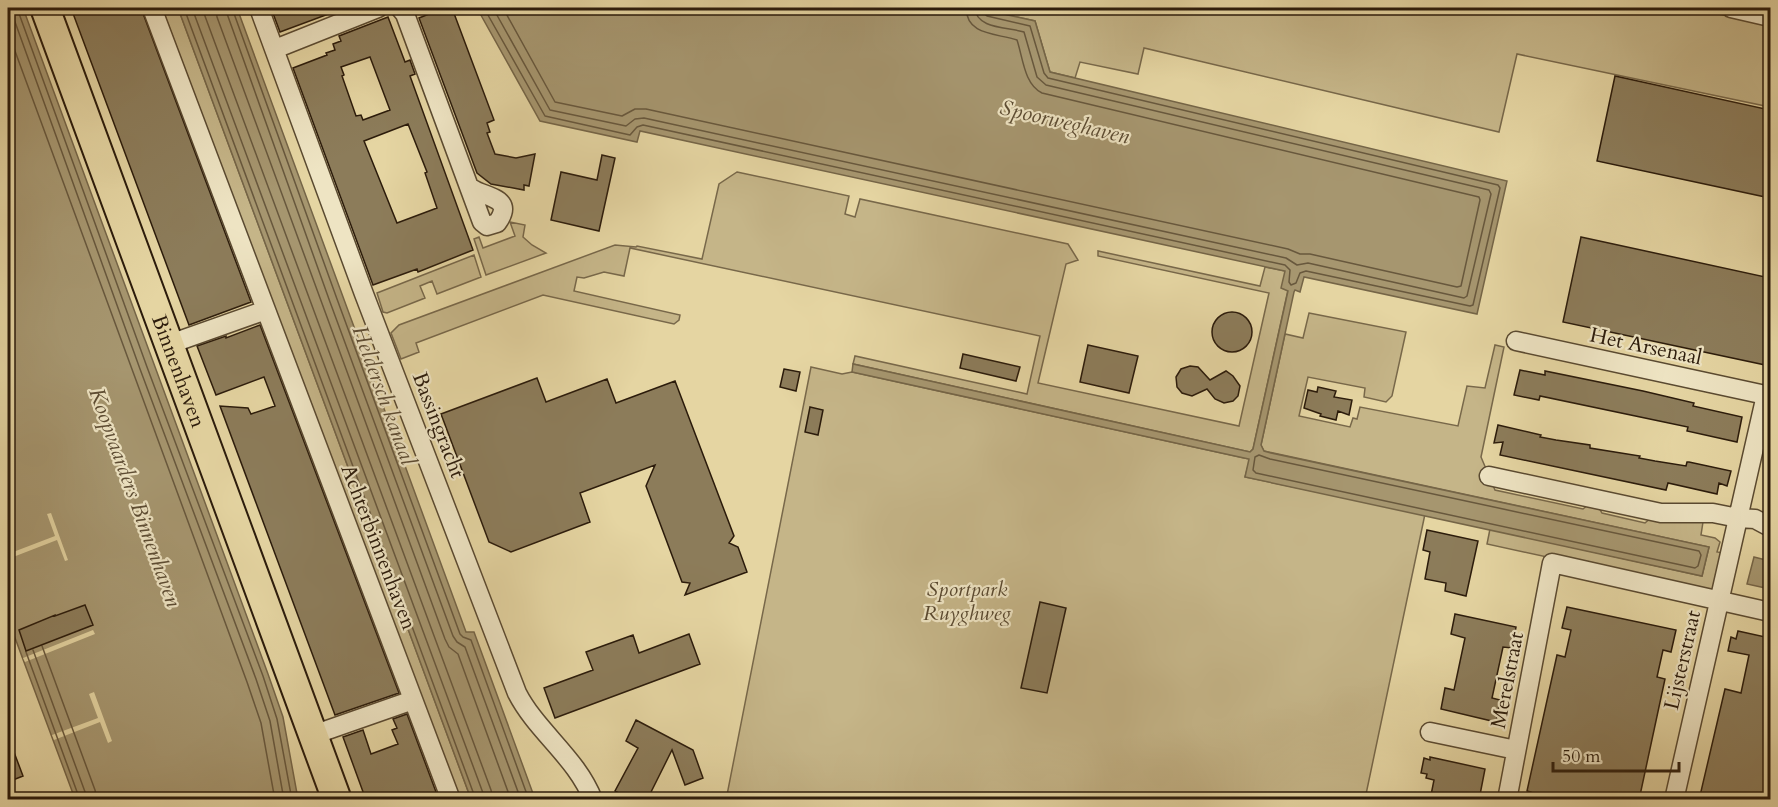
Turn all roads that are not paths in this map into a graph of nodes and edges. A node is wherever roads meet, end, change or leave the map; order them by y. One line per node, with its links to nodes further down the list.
1 (45, 8): 12 (main road, Binnenhaven)
2 (152, 8): 10 (street, Achterbinnenhaven)
3 (259, 8): 8 (street, Bassingracht)
4 (378, 8): 8 (street)
5 (400, 8): 9 (street)
6 (1731, 8): 7 (street)
7 (1770, 17)
8 (275, 49): 25 (street, Bassingracht)
9 (471, 188)
10 (266, 310): 12 (street); 19 (street, Achterbinnenhaven)
11 (1516, 341): 13 (street, Het Arsenaal)
12 (170, 344): 21 (main road, Binnenhaven)
13 (1768, 395): 15 (street, Het Arsenaal)
14 (1489, 476): 15 (street)
15 (1738, 518): 16 (street); 17 (street, Het Arsenaal)
16 (1770, 527)
17 (1719, 601): 18 (street); 22 (street, Merelstraat); 27 (street, Lijsterstraat)
18 (1770, 612)
19 (413, 700): 21 (street); 24 (street, Achterbinnenhaven)
20 (1430, 732): 22 (street, Merelstraat)
21 (313, 735): 23 (main road, Binnenhaven)
22 (1516, 750): 26 (street, Merelstraat)
23 (337, 800)
24 (451, 800)
25 (593, 800)
26 (1507, 800)
27 (1674, 800)

